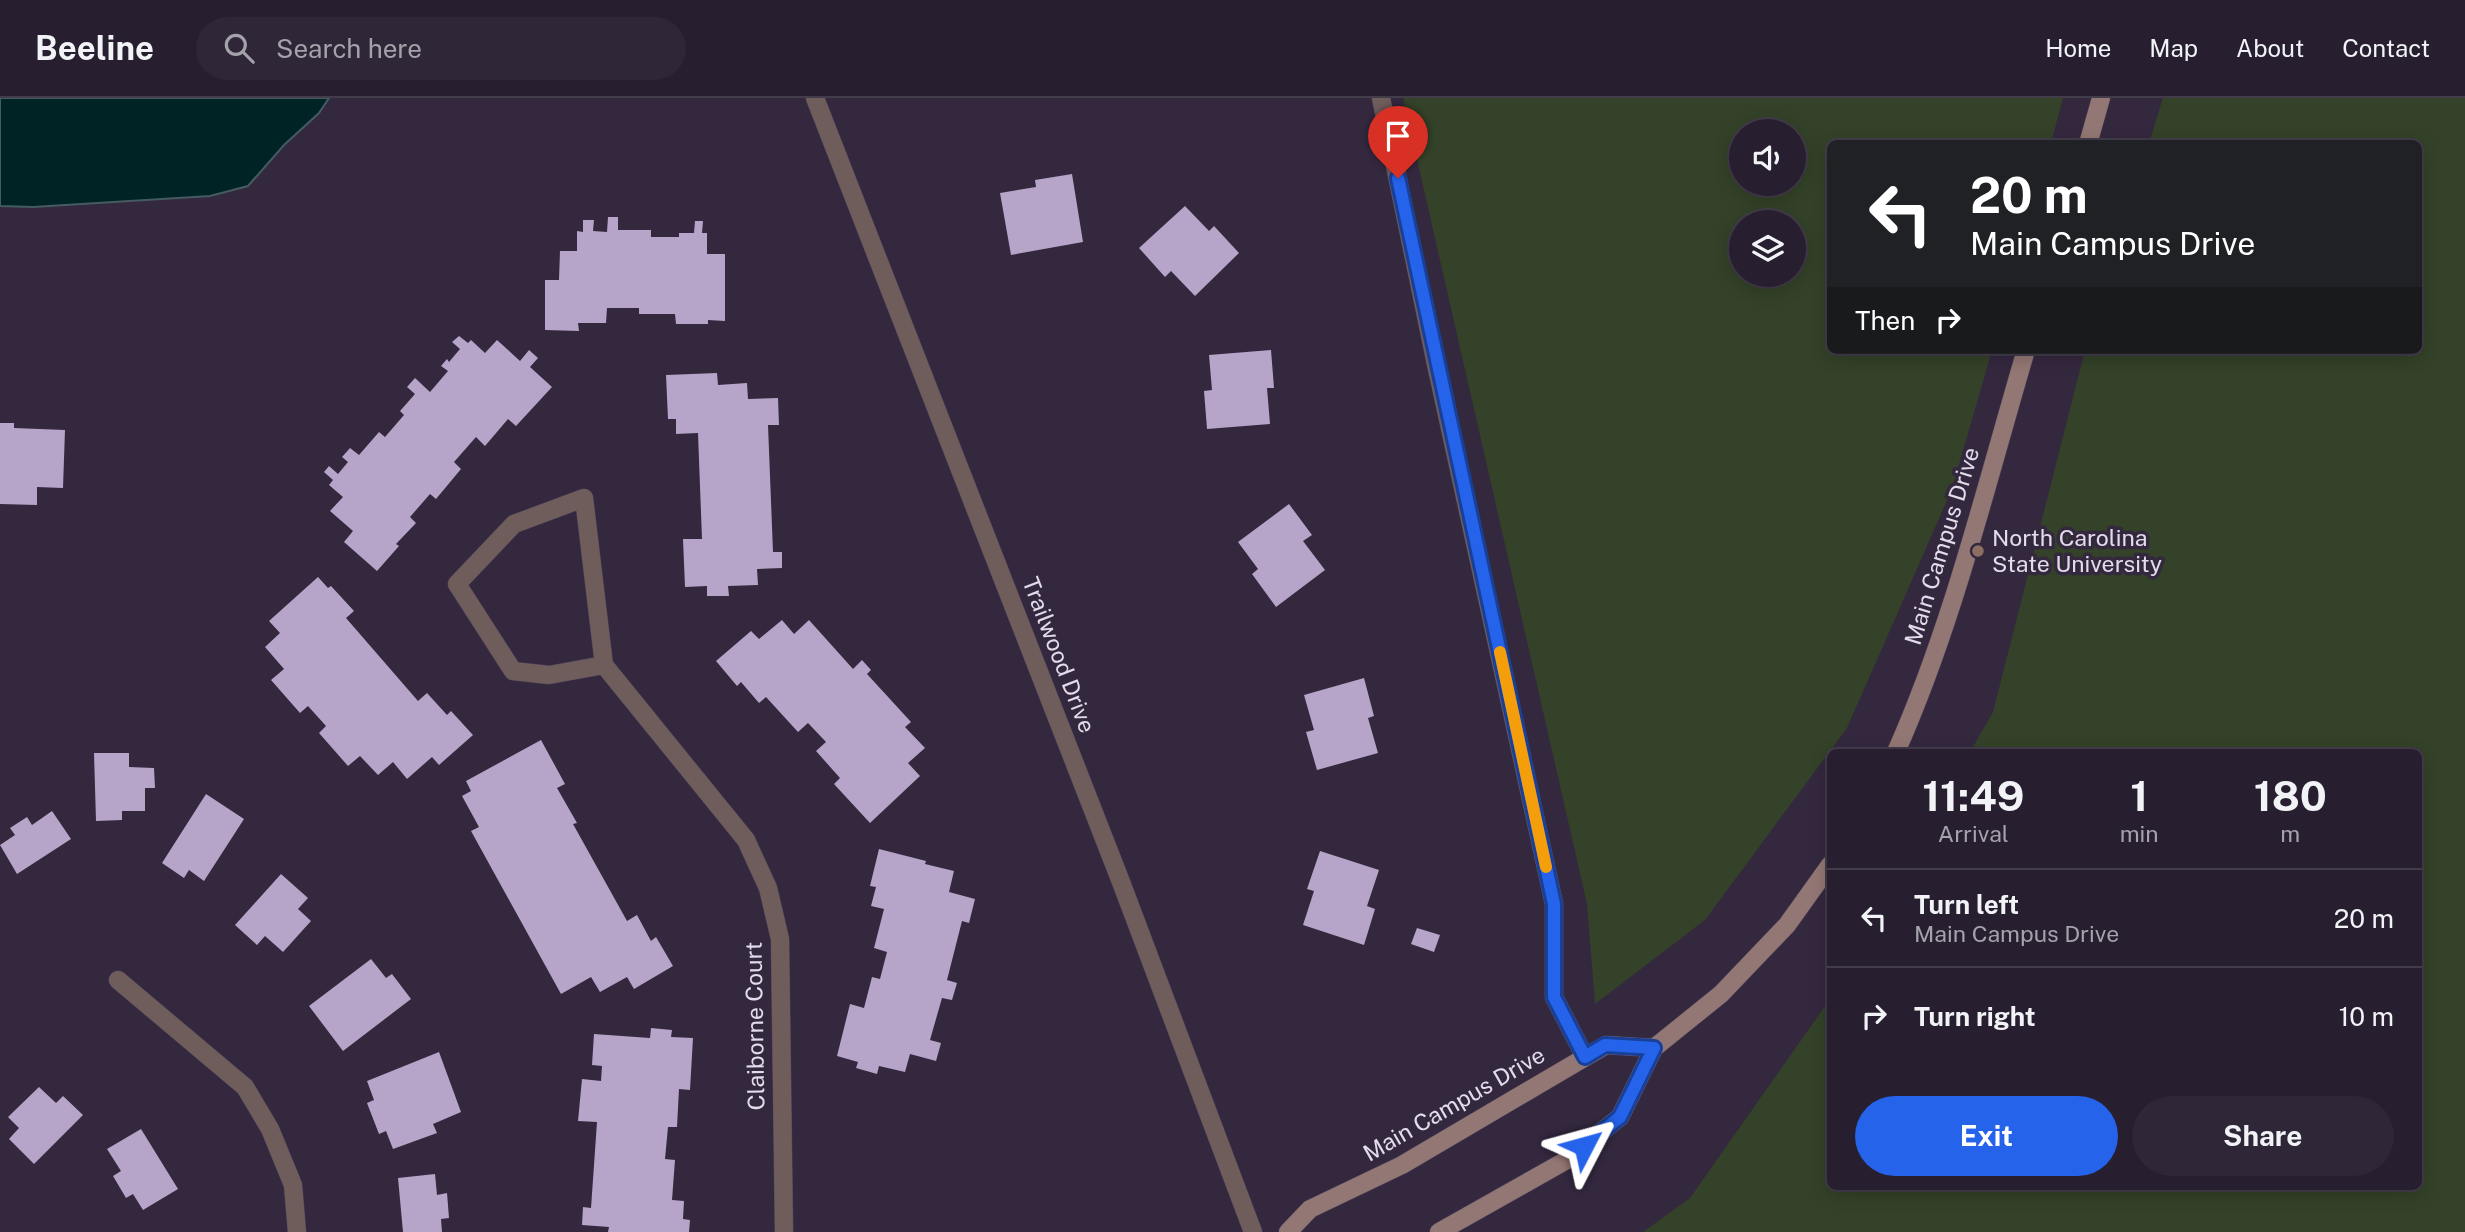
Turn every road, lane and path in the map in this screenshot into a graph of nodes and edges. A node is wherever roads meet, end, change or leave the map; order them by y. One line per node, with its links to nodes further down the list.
1 (815, 98): 14 (street, Trailwood Drive)
2 (1381, 98): 11 (street)
3 (2101, 98): 4 (main road)
4 (2089, 140)
5 (2025, 354): 7 (main road, Main Campus Drive)
6 (604, 665): 6 (street); 13 (street, Claiborne Court)
7 (1897, 749)
8 (1827, 869): 10 (main road)
9 (117, 981): 12 (street)
10 (1654, 1048): 11 (main road, Main Campus Drive); 16 (main road)
11 (1585, 1057): 15 (main road, Main Campus Drive)
12 (296, 1232)
13 (784, 1232)
14 (1253, 1232)
15 (1288, 1232)
16 (1439, 1232)

